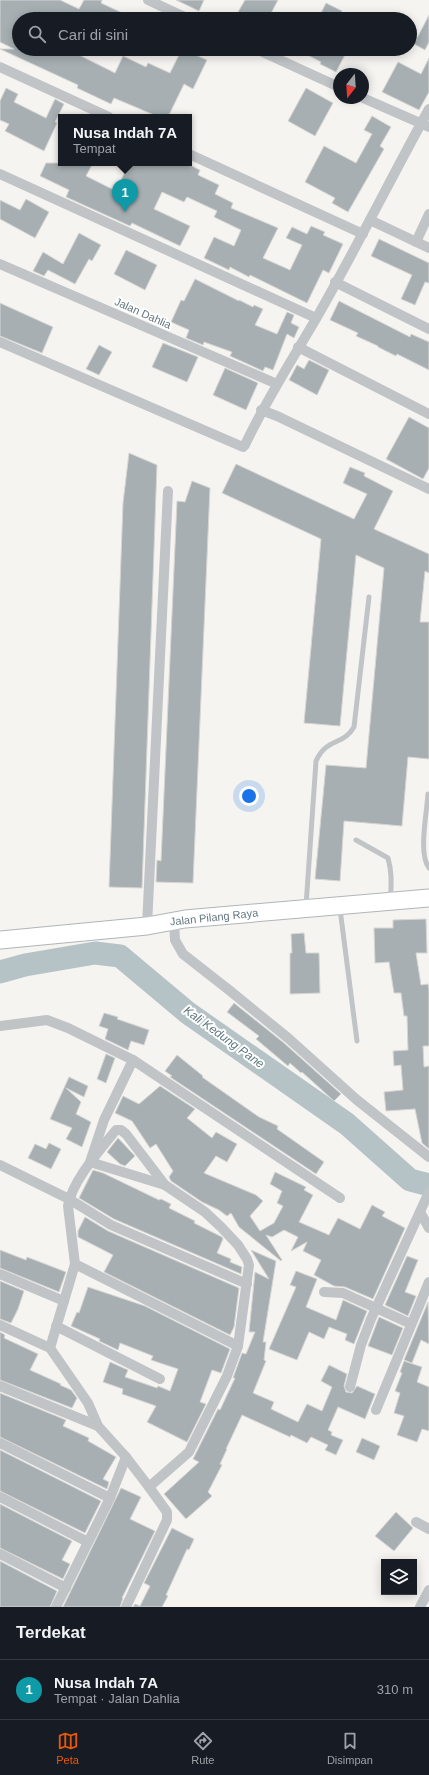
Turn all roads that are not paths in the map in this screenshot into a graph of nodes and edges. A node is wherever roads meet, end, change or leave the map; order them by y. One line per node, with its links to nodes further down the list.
1 (148, 0): 2 (street)
2 (175, 12)
3 (271, 56): 5 (street)
4 (0, 67): 8 (street)
5 (333, 84)
6 (369, 101): 9 (street)
7 (429, 109): 9 (street)
8 (102, 114)
9 (425, 125): 13 (street)
10 (192, 155): 14 (street)
11 (0, 174): 19 (street)
12 (429, 214): 15 (street)
13 (370, 220): 14 (street); 15 (street)
14 (363, 234): 18 (street)
15 (416, 242): 16 (street)
16 (429, 248)
17 (0, 264): 23 (street, Jalan Dahlia)
18 (335, 282): 19 (street); 20 (street)
19 (316, 318): 22 (street)
20 (429, 329)
21 (0, 342): 24 (street)
22 (298, 347): 23 (street); 25 (street)
23 (277, 384): 24 (street)
24 (261, 410): 26 (street)
25 (429, 414)
26 (429, 489)
27 (168, 491): 37 (street)
28 (369, 597): 35 (lane)
29 (428, 794): 31 (lane)
30 (356, 840): 33 (lane)
31 (429, 868)
32 (429, 898): 33 (highway, Jalan Pilang Raya)
33 (390, 902): 34 (highway, Jalan Pilang Raya)
34 (340, 906): 35 (highway, Jalan Pilang Raya); 40 (lane)
35 (305, 909): 36 (highway, Jalan Pilang Raya)
36 (174, 920): 37 (highway, Jalan Pilang Raya); 42 (street)
37 (147, 926): 38 (highway, Jalan Pilang Raya)
38 (0, 940)
39 (0, 1026): 41 (street)
40 (357, 1041)
41 (133, 1060): 43 (street); 47 (street)
42 (429, 1157)
43 (90, 1162): 45 (street); 45 (street); 48 (street)
44 (0, 1165): 48 (street)
45 (165, 1185): 54 (street)
46 (429, 1192): 49 (street)
47 (340, 1198)
48 (69, 1199): 51 (street); 54 (street)
49 (421, 1209): 50 (street); 57 (street)
50 (429, 1228)
51 (75, 1264): 56 (street); 61 (street)
52 (0, 1274): 56 (street)
53 (429, 1282): 58 (street)
54 (247, 1284): 61 (street)
55 (324, 1292): 57 (street)
56 (64, 1301): 60 (street)
57 (376, 1308): 58 (street); 65 (street)
58 (411, 1324): 66 (street)
59 (0, 1325): 62 (street)
60 (56, 1326): 62 (street); 63 (street)
61 (238, 1346): 70 (street)
62 (50, 1348): 67 (street)
63 (160, 1378)
64 (0, 1387): 67 (street)
65 (350, 1387)
66 (376, 1410)
67 (98, 1426): 69 (street)
68 (0, 1443): 72 (street)
69 (126, 1457): 70 (street); 72 (street)
70 (149, 1486): 80 (street)
71 (0, 1497): 75 (street)
72 (110, 1498): 75 (street)
73 (416, 1522): 74 (street)
74 (429, 1529)
75 (88, 1542): 77 (street)
76 (0, 1554): 77 (street)
77 (66, 1588): 79 (street)
78 (429, 1590): 81 (street)
79 (56, 1607)
80 (126, 1607)
81 (420, 1607)

